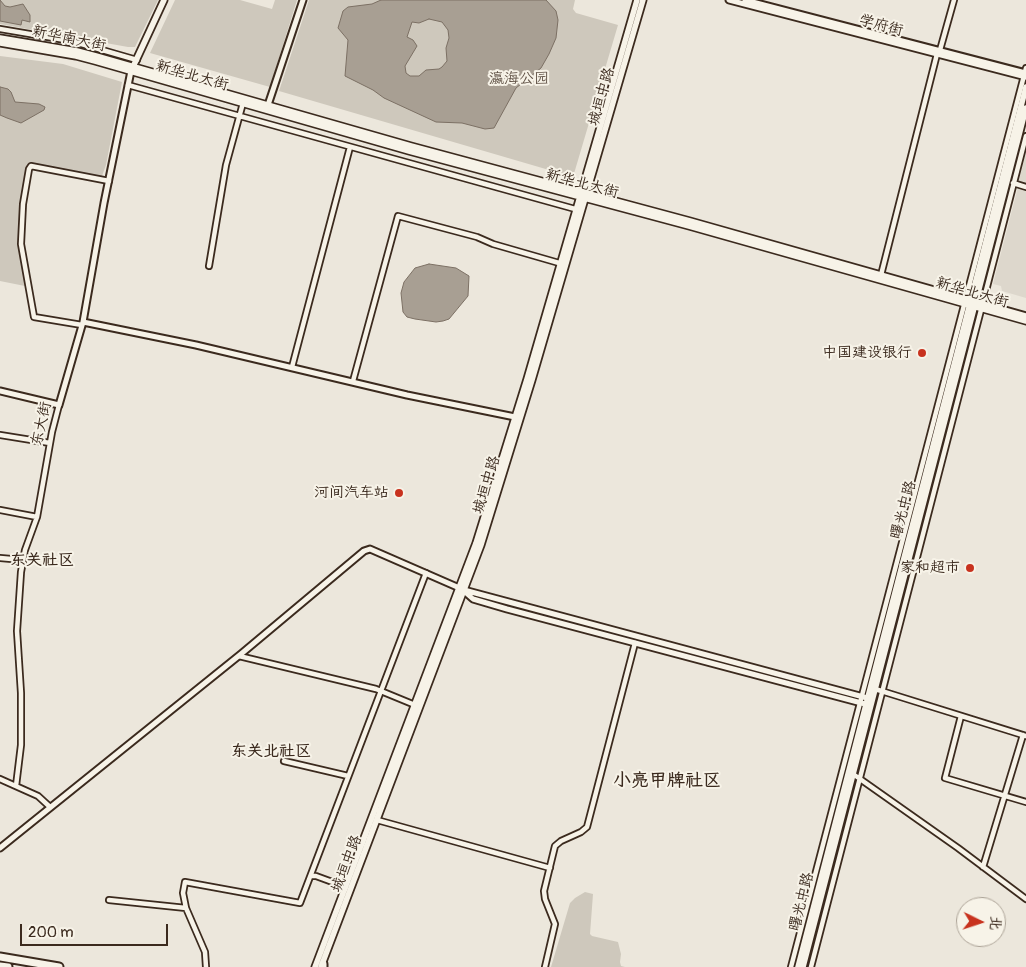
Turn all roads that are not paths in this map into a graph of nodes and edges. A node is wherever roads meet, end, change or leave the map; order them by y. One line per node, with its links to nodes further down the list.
1 (164, 0): 12 (main road)
2 (303, 0): 18 (street)
3 (637, 0): 26 (main road, 城垣中路)
4 (643, 0): 27 (main road, 城垣中路)
5 (729, 0): 11 (street, 学府街)
6 (745, 0): 11 (street, 学府街)
7 (954, 0): 11 (street)
8 (0, 29): 12 (street)
9 (0, 38): 13 (main road, 新华南大街)
10 (0, 43): 13 (main road, 新华南大街)
11 (938, 52): 14 (street, 学府街); 31 (street)
12 (137, 60): 13 (main road)
13 (132, 69): 15 (street, 东大街); 17 (main road, 新华北大街); 18 (main road, 新华北大街)
14 (1025, 73): 32 (street)
15 (128, 85): 20 (street); 23 (street, 东大街)
16 (1026, 87): 32 (main road, 曙光中路)
17 (243, 103): 20 (street); 26 (main road, 新华北大街)
18 (268, 105): 26 (main road, 新华北大街)
19 (1026, 108): 32 (main road, 曙光中路)
20 (240, 116): 22 (street); 30 (street)
21 (1026, 136): 24 (street)
22 (350, 147): 28 (street); 36 (street)
23 (109, 181): 35 (street, 东大街); 35 (street)
24 (1013, 183): 25 (street); 32 (street)
25 (1026, 187)
26 (579, 194): 27 (main road, 新华北大街); 28 (main road, 城垣中路)
27 (586, 196): 31 (main road, 新华北大街); 32 (main road, 新华北大街); 48 (main road, 城垣中路)
28 (575, 209): 29 (main road, 城垣中路)
29 (560, 263): 37 (street); 40 (main road, 城垣中路)
30 (209, 266)
31 (880, 275): 32 (main road, 新华北大街)
32 (973, 304): 33 (main road, 新华北大街); 34 (main road, 新华北大街); 51 (main road, 曙光中路); 53 (street); 54 (main road, 曙光中路)
33 (1026, 316)
34 (1026, 321)
35 (82, 323): 36 (street); 39 (street, 东大街)
36 (292, 367): 37 (street)
37 (353, 382): 40 (street)
38 (0, 391): 39 (street)
39 (59, 406): 42 (street, 东大街)
40 (515, 417): 48 (main road, 城垣中路)
41 (0, 435): 42 (street)
42 (50, 443): 44 (street, 东大街)
43 (0, 510): 44 (street)
44 (37, 517): 46 (street, 东大街)
45 (0, 558): 46 (street)
46 (23, 560): 63 (street, 东大街)
47 (426, 573): 48 (street); 50 (street); 52 (street)
48 (462, 589): 49 (street); 54 (street); 55 (main road, 城垣中路); 67 (main road, 城垣中路)
49 (635, 643): 54 (street); 70 (street)
50 (239, 656): 52 (street); 66 (street)
51 (875, 689): 53 (street); 54 (main road, 曙光中路)
52 (381, 690): 55 (street); 60 (street)
53 (882, 692): 56 (street); 61 (street)
54 (866, 701): 59 (main road, 曙光中路); 83 (street); 84 (main road, 曙光中路)
55 (415, 705): 72 (main road, 城垣中路)
56 (961, 716): 57 (street); 64 (street)
57 (1024, 735): 64 (street)
58 (284, 761): 60 (street)
59 (853, 774): 61 (street); 85 (main road, 曙光中路)
60 (348, 776): 71 (street)
61 (860, 778): 69 (street); 86 (street)
62 (0, 779): 63 (street)
63 (16, 786): 66 (street)
64 (1004, 796): 65 (street); 69 (street)
65 (1026, 802)
66 (50, 807): 68 (street)
67 (377, 820): 70 (street); 78 (main road, 城垣中路)
68 (0, 848)
69 (983, 866): 73 (street)
70 (550, 868): 82 (street)
71 (310, 876): 72 (street); 75 (street)
72 (346, 888): 78 (main road, 城垣中路)
73 (1026, 899)
74 (109, 900): 75 (street)
75 (186, 908): 81 (street)
76 (0, 957): 80 (highway)
77 (0, 966): 79 (highway)
78 (319, 966)
79 (8, 967)
80 (59, 967)
81 (206, 967)
82 (545, 967)
83 (792, 967)
84 (798, 967)
85 (803, 967)
86 (811, 967)

